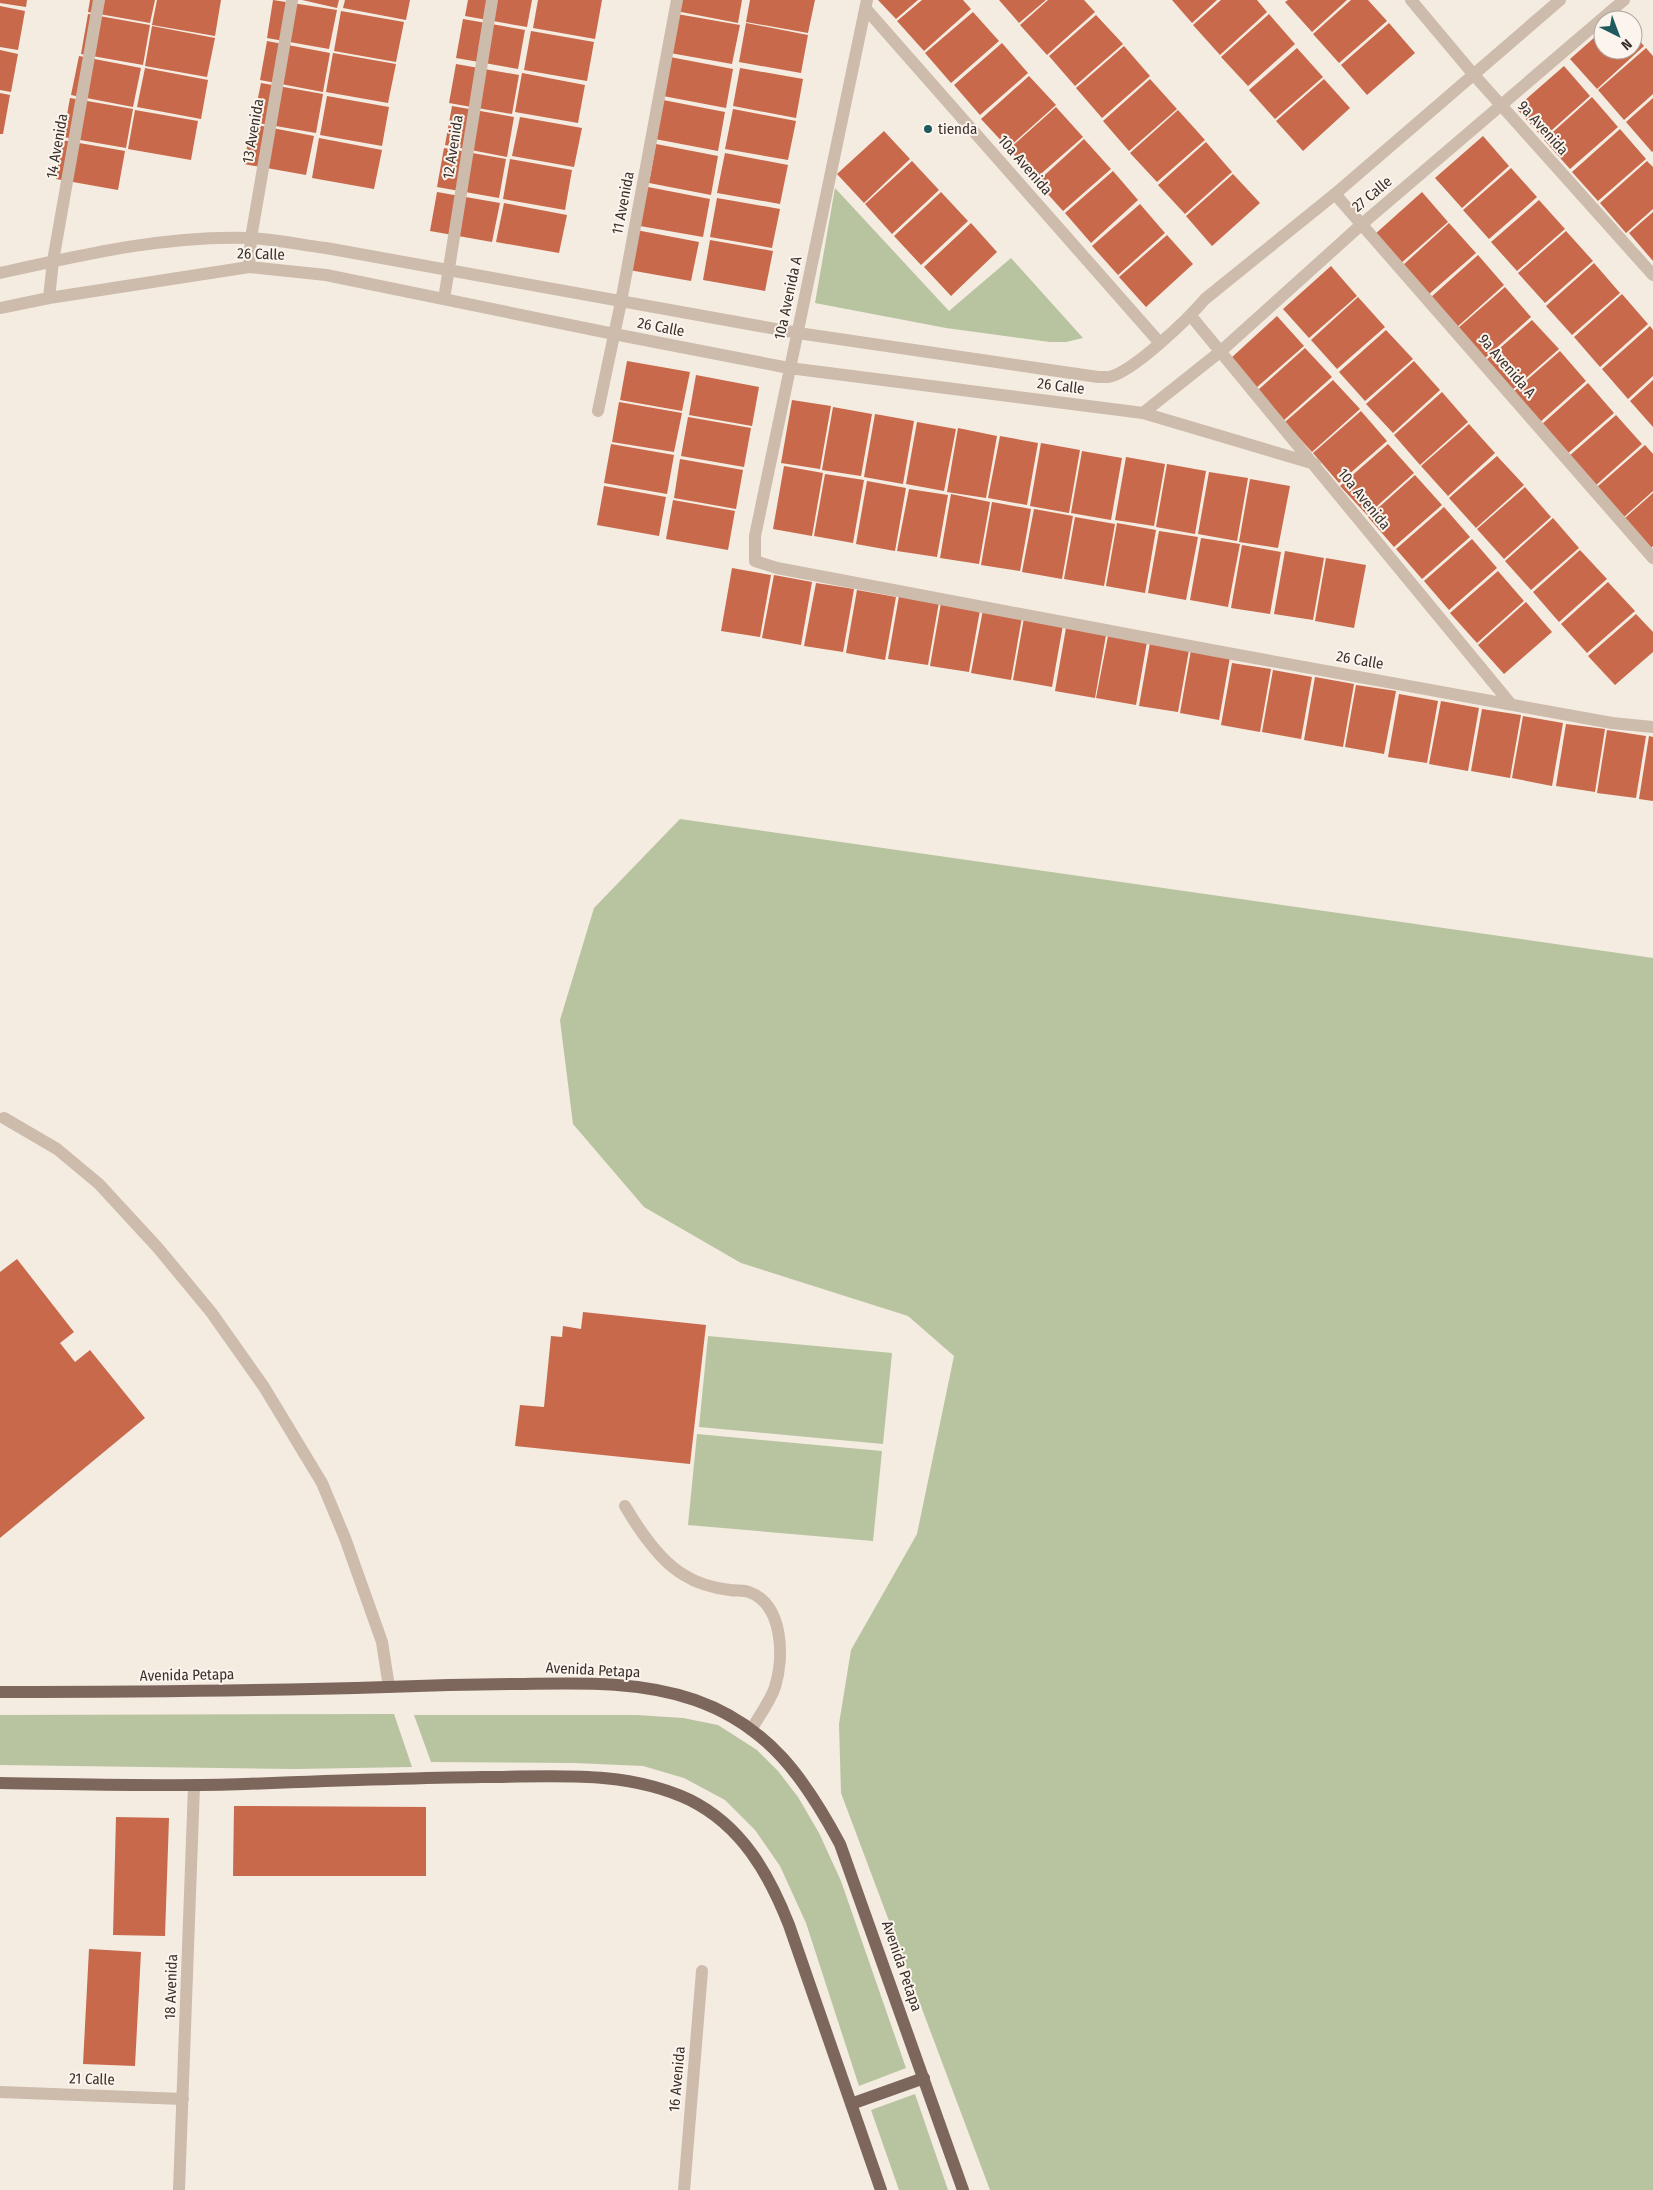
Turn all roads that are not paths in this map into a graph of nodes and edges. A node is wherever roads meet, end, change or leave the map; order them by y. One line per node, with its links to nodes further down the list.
1 (99, 0): 14 (street, 14 Avenida)
2 (292, 0): 13 (street, 13 Avenida)
3 (492, 0): 16 (street, 12 Avenida)
4 (677, 0): 21 (street, 11 Avenida)
5 (1412, 0): 9 (street, 9a Avenida)
6 (1560, 0): 9 (street, 27 Calle)
7 (1624, 0): 10 (street, 27 Calle)
8 (866, 4): 24 (street, 10a Avenida A); 26 (street, 10a Avenida)
9 (1474, 75): 10 (street, 9a Avenida); 11 (street, 27 Calle)
10 (1502, 105): 12 (street, 27 Calle); 18 (street, 9a Avenida)
11 (1335, 194): 12 (street, 9a Avenida A); 23 (street, 27 Calle)
12 (1362, 224): 27 (street, 27 Calle); 33 (street, 9a Avenida A)
13 (251, 238): 14 (street, 26 Calle); 15 (street, 13 Avenida); 16 (street, 26 Calle)
14 (53, 261): 17 (street, 26 Calle); 19 (street, 14 Avenida)
15 (249, 267): 19 (street, 26 Calle); 20 (street, 26 Calle)
16 (450, 270): 20 (street, 12 Avenida); 21 (street, 26 Calle)
17 (0, 273)
18 (1653, 275)
19 (49, 298): 22 (street, 26 Calle)
20 (444, 299): 25 (street, 26 Calle)
21 (621, 302): 24 (street, 26 Calle); 25 (street, 11 Avenida)
22 (0, 308)
23 (1191, 316): 26 (street, 27 Calle); 27 (street, 10a Avenida)
24 (798, 332): 28 (street, 10a Avenida A); 29 (street, 26 Calle)
25 (614, 334): 28 (street, 26 Calle); 30 (street, 11 Avenida)
26 (1159, 342): 29 (street, 27 Calle)
27 (1221, 351): 31 (street, 27 Calle); 32 (street, 10a Avenida)
28 (790, 368): 31 (street, 26 Calle); 34 (street, 10a Avenida A)
29 (1098, 377)
30 (598, 411)
31 (1143, 413): 32 (street, 26 Calle)
32 (1315, 464): 35 (street, 10a Avenida)
33 (1653, 558)
34 (797, 571): 35 (street, 26 Calle)
35 (1510, 703): 36 (street, 26 Calle)
36 (1653, 727)
37 (4, 1118): 39 (street)
38 (625, 1506): 41 (street)
39 (388, 1687): 40 (main road, Avenida Petapa); 41 (main road, Avenida Petapa)
40 (0, 1692)
41 (751, 1730): 45 (main road, Avenida Petapa)
42 (0, 1783): 43 (main road)
43 (194, 1786): 47 (street, 18 Avenida); 48 (main road)
44 (702, 1971): 50 (street, 16 Avenida)
45 (924, 2078): 48 (main road); 52 (main road, Avenida Petapa)
46 (0, 2092): 47 (street, 21 Calle)
47 (182, 2099): 49 (street, 18 Avenida)
48 (850, 2104): 51 (main road)
49 (179, 2190)
50 (684, 2190)
51 (881, 2190)
52 (963, 2190)

